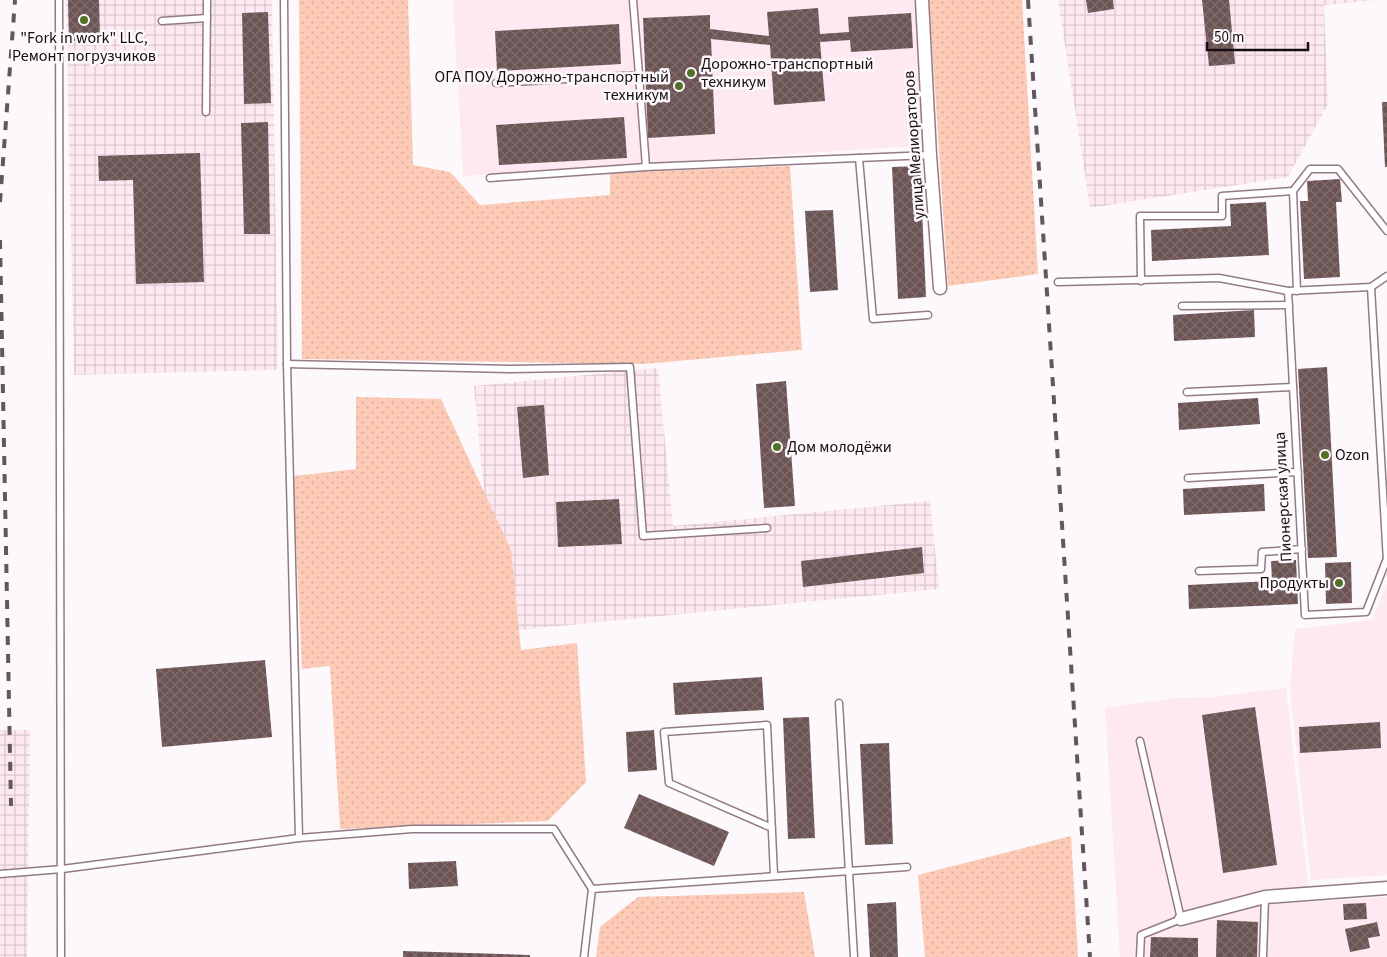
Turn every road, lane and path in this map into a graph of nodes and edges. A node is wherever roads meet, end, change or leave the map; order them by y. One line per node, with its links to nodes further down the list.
1 (59, 0): 41 (lane)
2 (208, 0): 6 (lane)
3 (284, 0): 27 (lane)
4 (633, 0): 8 (lane)
5 (922, 0): 11 (street, улица Мелиораторов)
6 (207, 18): 7 (lane); 10 (lane)
7 (162, 21)
8 (639, 76): 9 (lane); 13 (lane)
9 (496, 83)
10 (206, 112)
11 (930, 154): 12 (lane); 21 (street, улица Мелиораторов)
12 (859, 158): 13 (lane); 26 (lane)
13 (646, 167): 14 (lane)
14 (490, 178)
15 (1293, 191): 16 (lane); 18 (lane); 23 (lane)
16 (1387, 231)
17 (1387, 276): 20 (lane)
18 (1141, 281): 19 (lane); 22 (lane)
19 (1058, 282)
20 (1371, 287): 23 (lane); 34 (lane)
21 (940, 288)
22 (1288, 291): 23 (lane); 24 (lane, Пионерская улица)
23 (1297, 291)
24 (1289, 305): 25 (lane); 28 (lane, Пионерская улица)
25 (1182, 306)
26 (928, 315)
27 (287, 364): 32 (lane); 39 (lane)
28 (1293, 387): 29 (lane); 30 (lane, Пионерская улица)
29 (1187, 392)
30 (1298, 472): 31 (lane); 33 (lane, Пионерская улица)
31 (1188, 478)
32 (767, 528)
33 (1302, 549): 34 (lane, Пионерская улица); 35 (lane)
34 (1386, 561)
35 (1199, 571)
36 (839, 703): 42 (lane)
37 (1140, 741): 48 (lane)
38 (772, 828): 38 (lane); 44 (lane)
39 (299, 838): 41 (lane); 46 (lane)
40 (907, 867): 42 (lane)
41 (62, 869): 43 (lane); 49 (lane)
42 (849, 871): 44 (lane); 51 (lane)
43 (0, 874)
44 (774, 876): 46 (lane)
45 (1387, 888): 47 (street)
46 (592, 889): 50 (lane)
47 (1265, 897): 48 (street); 53 (lane)
48 (1181, 919): 52 (lane)
49 (61, 957)
50 (584, 957)
51 (854, 957)
52 (1140, 957)
53 (1263, 957)

